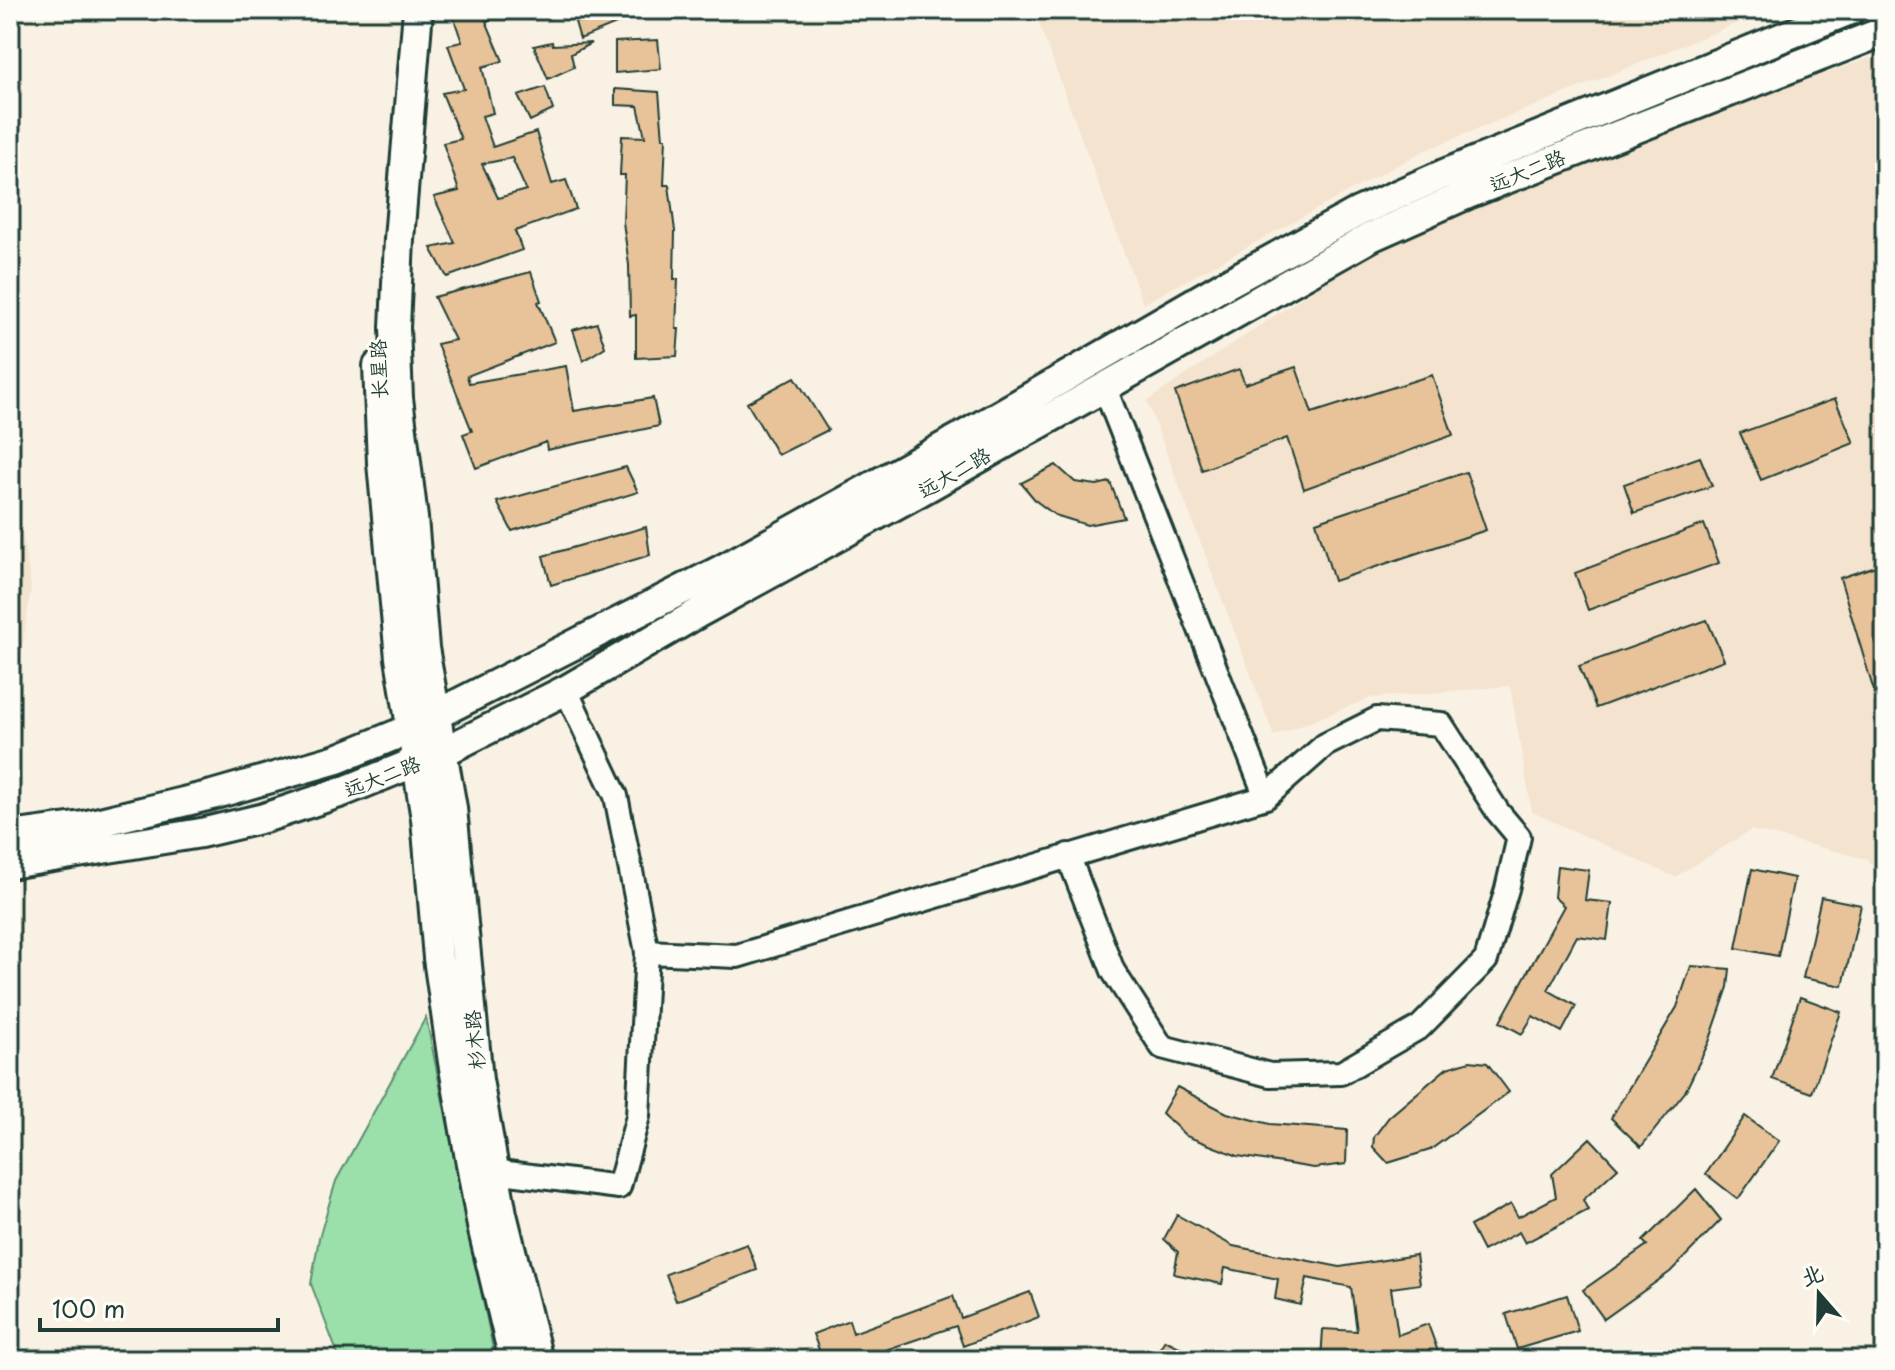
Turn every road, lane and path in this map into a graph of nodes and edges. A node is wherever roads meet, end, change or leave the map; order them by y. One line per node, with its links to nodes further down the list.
1 (399, 10): 8 (main road, 长星路)
2 (418, 10): 7 (main road, 长星路)
3 (1850, 10): 7 (main road, 远大二路)
4 (1885, 31): 5 (main road, 远大二路)
5 (1104, 386): 6 (main road, 远大二路); 10 (street)
6 (566, 690): 9 (main road, 远大二路); 14 (street)
7 (437, 716): 8 (main road, 远大二路); 9 (main road, 杉木路)
8 (411, 728): 9 (main road, 杉木路); 11 (main road, 远大二路)
9 (430, 757): 13 (main road, 远大二路); 15 (main road, 杉木路); 16 (main road, 杉木路)
10 (1266, 797): 12 (street); 12 (street)
11 (10, 836)
12 (1068, 855): 14 (street)
13 (10, 864)
14 (647, 952): 15 (street)
15 (493, 1171): 17 (main road, 杉木路)
16 (514, 1360)
17 (538, 1360)

